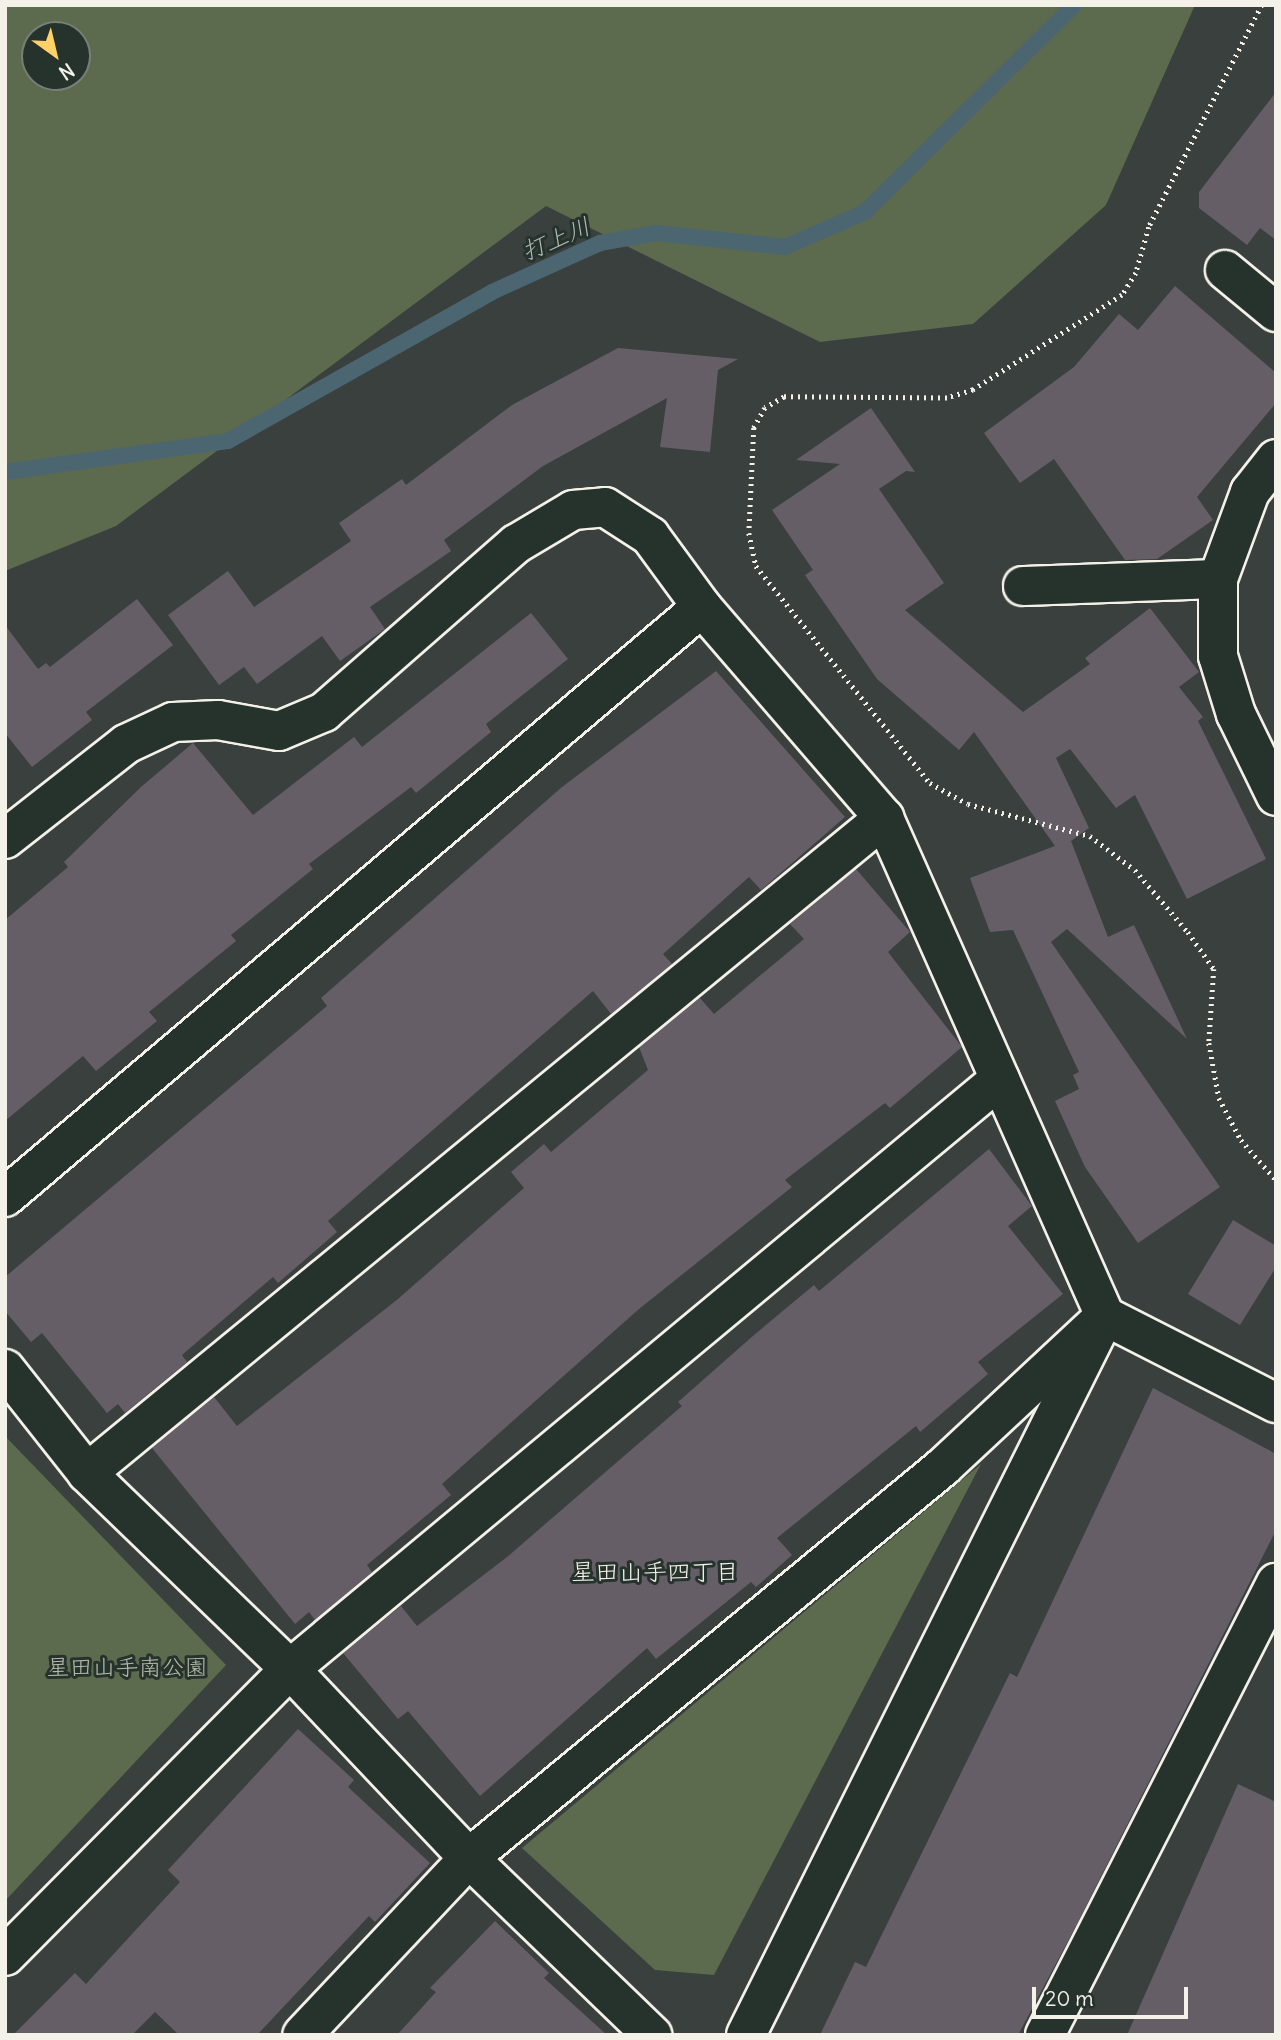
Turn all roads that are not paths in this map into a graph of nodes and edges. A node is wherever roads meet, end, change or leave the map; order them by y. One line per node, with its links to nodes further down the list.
1 (1225, 270): 2 (street)
2 (1276, 313)
3 (1276, 459): 4 (street)
4 (1218, 579): 5 (street); 7 (street)
5 (1023, 586)
6 (702, 607): 8 (street); 9 (street); 11 (street)
7 (1276, 796)
8 (884, 818): 10 (street); 15 (street)
9 (12, 820)
10 (1000, 1079): 12 (street); 17 (street)
11 (5, 1197)
12 (1105, 1316): 14 (street); 18 (street); 22 (street)
13 (5, 1369): 15 (street)
14 (1276, 1403)
15 (87, 1473): 17 (street)
16 (1276, 1583): 23 (street)
17 (290, 1669): 18 (street); 19 (street)
18 (469, 1858): 20 (street); 21 (street)
19 (5, 1956)
20 (302, 2035)
21 (652, 2035)
22 (746, 2035)
23 (1045, 2035)

